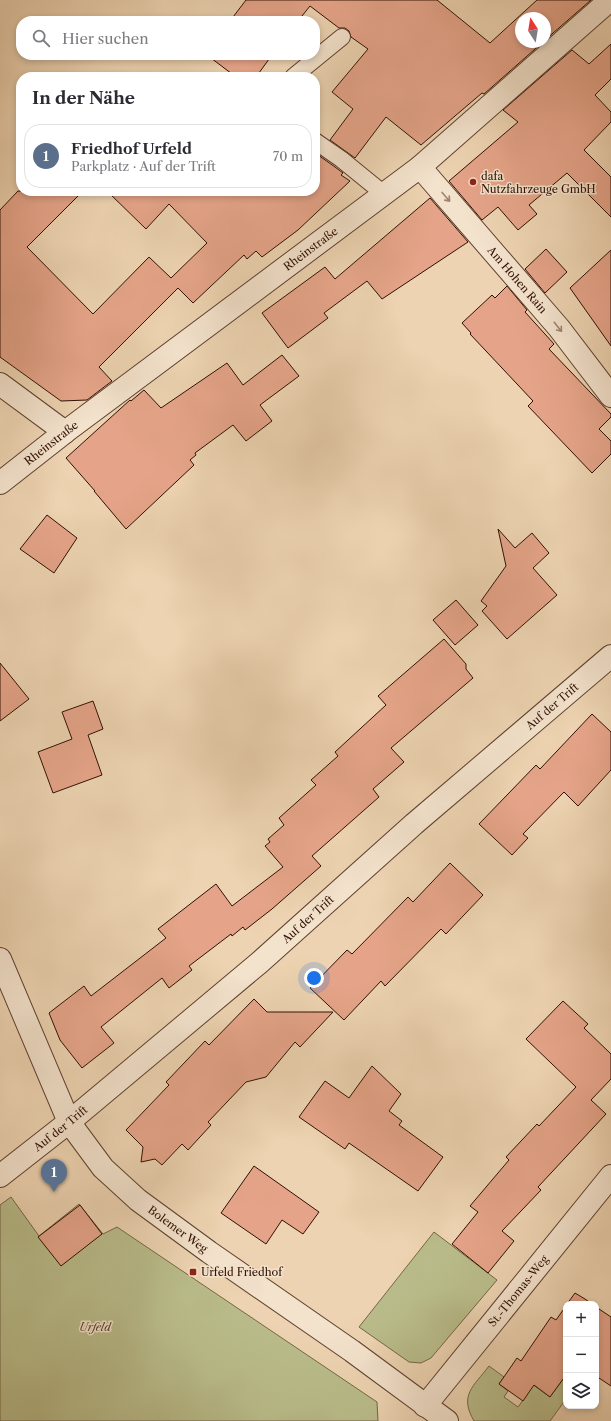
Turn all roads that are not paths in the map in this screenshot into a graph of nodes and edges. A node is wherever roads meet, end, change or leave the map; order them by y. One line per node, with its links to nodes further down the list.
1 (610, 0): 7 (street, Rheinstraße)
2 (342, 37): 3 (lane)
3 (320, 55)
4 (314, 60): 5 (lane)
5 (299, 72)
6 (320, 144): 8 (lane)
7 (420, 167): 8 (street, Rheinstraße); 10 (street, Am Hohen Rain, one-way to 10)
8 (384, 194): 11 (street, Rheinstraße)
9 (0, 384): 11 (street)
10 (611, 396)
11 (65, 432): 12 (street, Rheinstraße)
12 (0, 482)
13 (611, 656): 15 (street, Auf der Trift)
14 (0, 959): 15 (street, Bolemer Weg)
15 (69, 1122): 16 (street, Auf der Trift); 18 (street, Bolemer Weg)
16 (0, 1176)
17 (611, 1176): 18 (street, St.-Thomas-Weg)
18 (426, 1406): 19 (street, Bolemer Weg)
19 (447, 1421)

